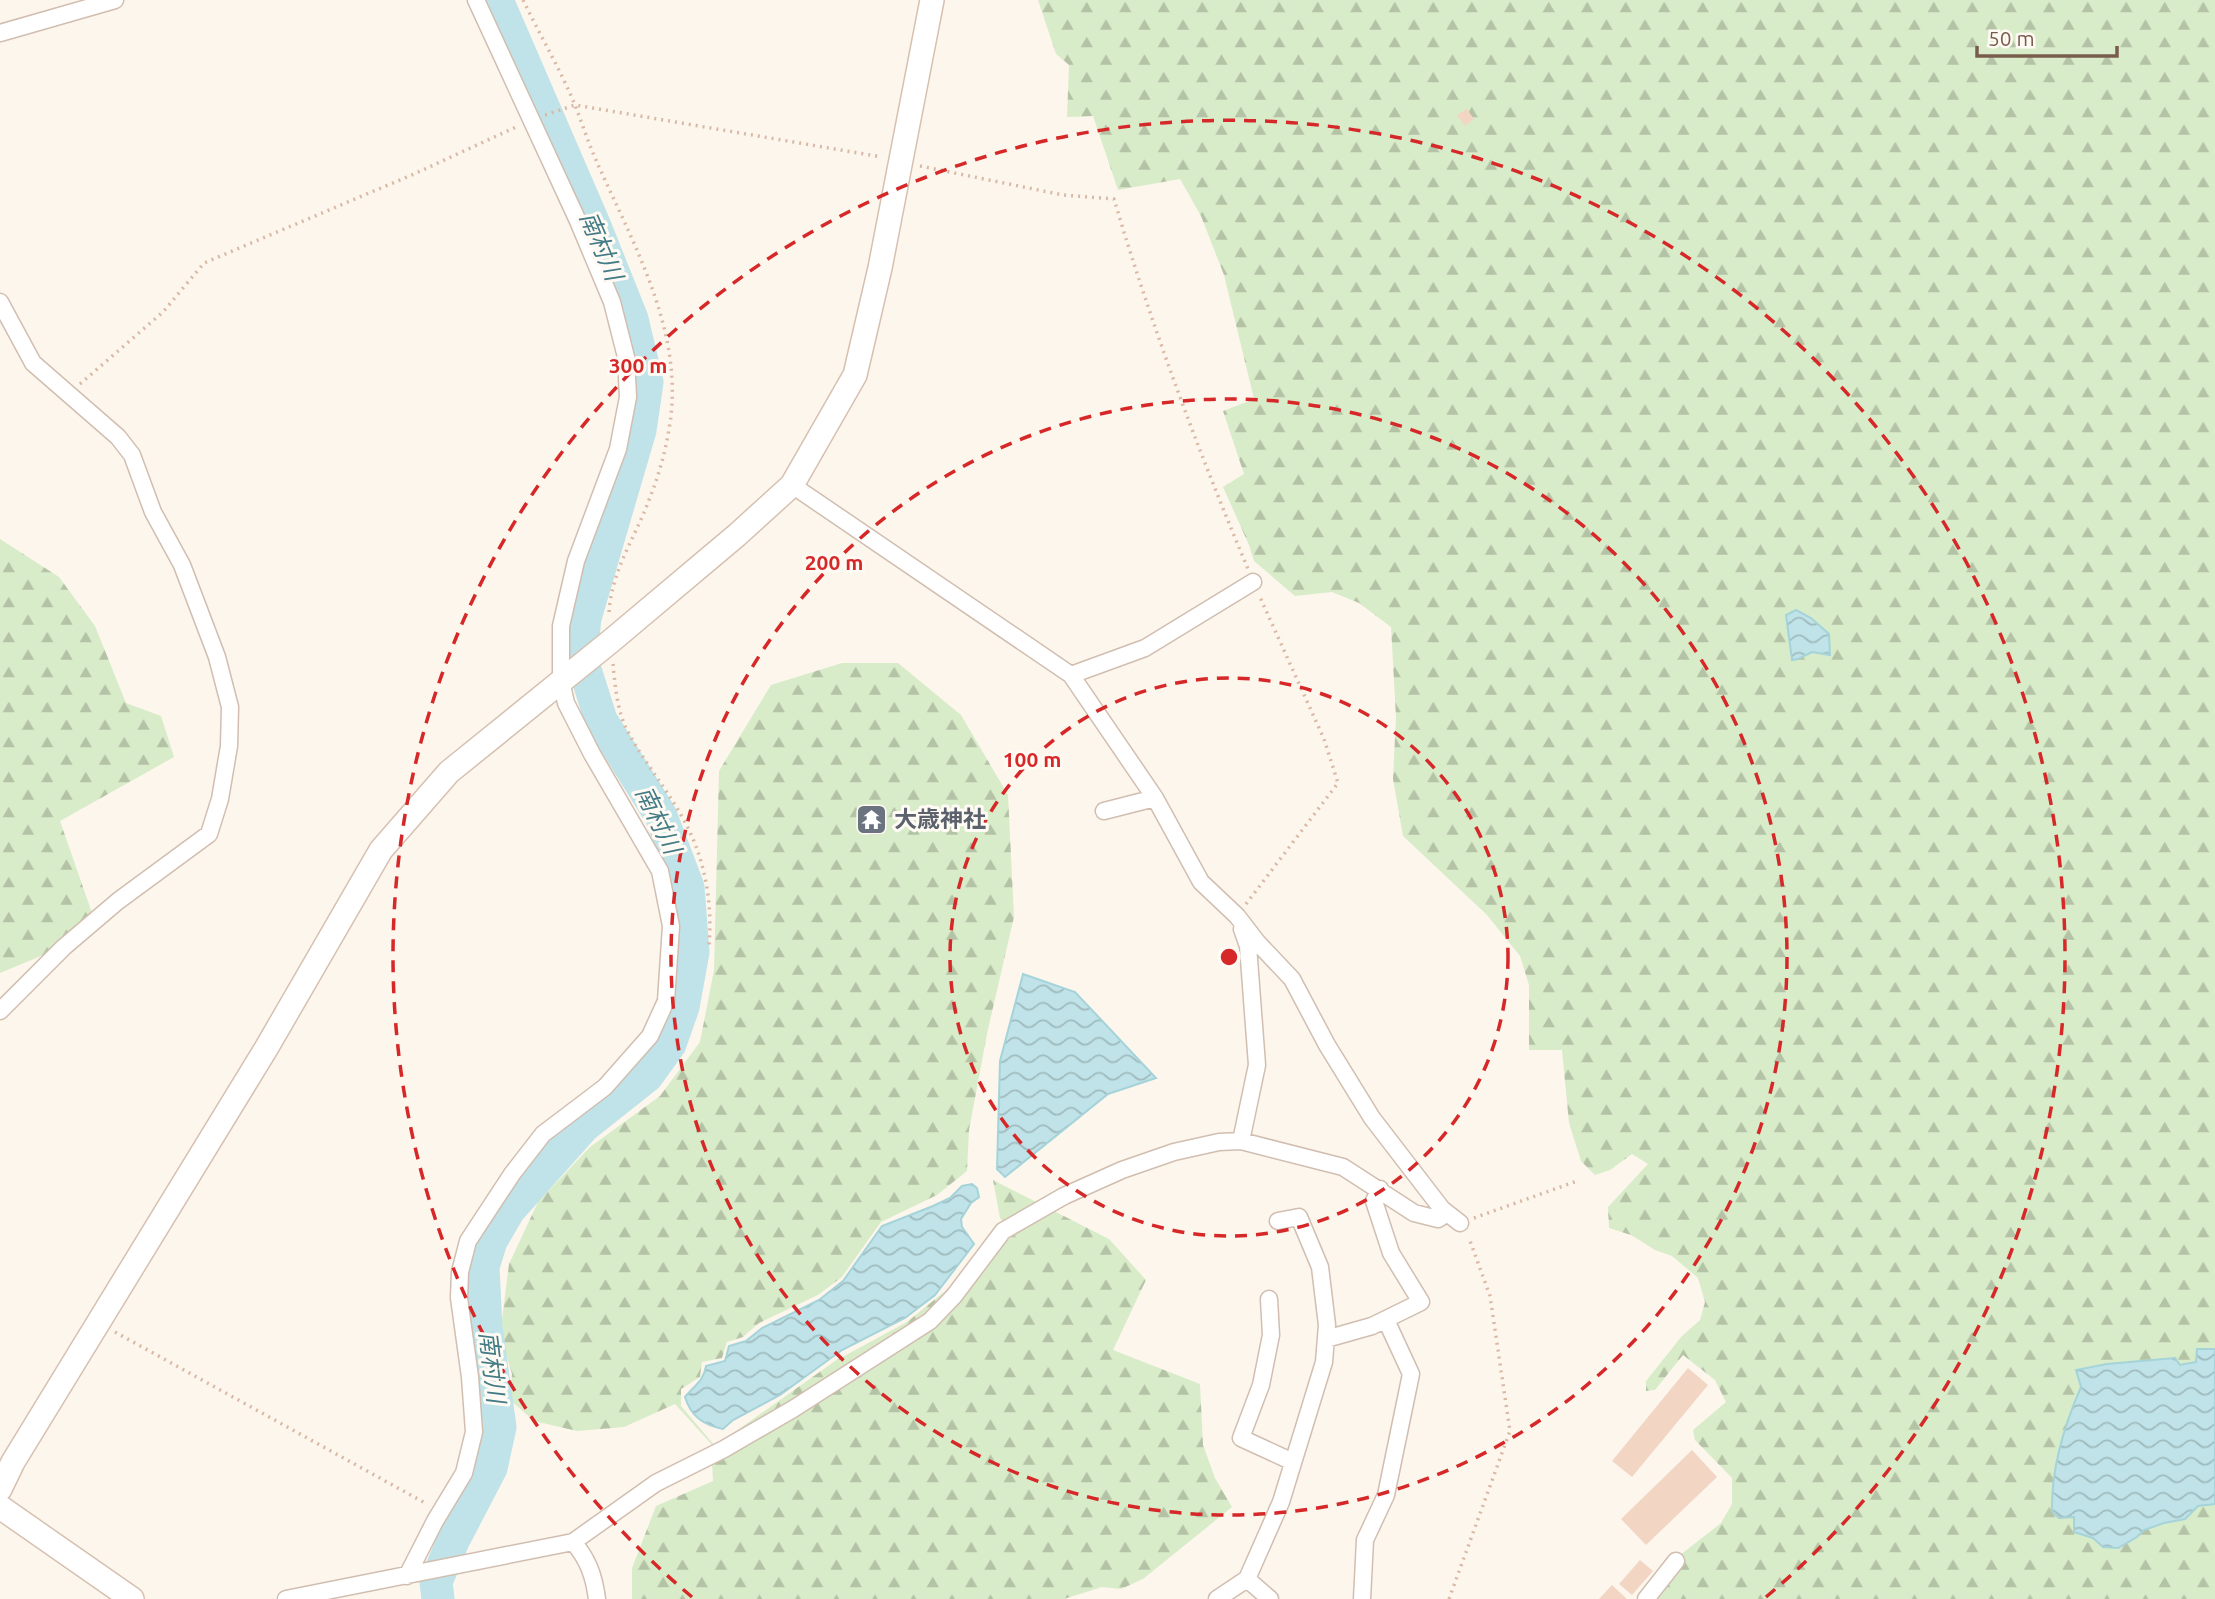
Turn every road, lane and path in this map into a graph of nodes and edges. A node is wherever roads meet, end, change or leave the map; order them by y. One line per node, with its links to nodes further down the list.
1 (115, 0): 5 (street)
2 (476, 0): 7 (street)
3 (523, 0): 6 (path)
4 (932, 0): 9 (street)
5 (0, 33)
6 (575, 105): 7 (path); 8 (path); 14 (path)
7 (531, 120): 11 (path); 16 (street)
8 (870, 154)
9 (901, 162): 12 (street); 13 (path)
10 (0, 302): 11 (street)
11 (68, 394): 21 (street)
12 (792, 485): 14 (street); 15 (street)
13 (1253, 582): 15 (street); 19 (path)
14 (611, 641): 16 (street); 20 (path)
15 (1071, 675): 17 (street)
16 (562, 681): 29 (street); 34 (street)
17 (1155, 798): 18 (street); 19 (street)
18 (1104, 811)
19 (1237, 916): 22 (street); 25 (street)
20 (709, 945)
21 (0, 1011)
22 (1241, 1141): 24 (street); 35 (street)
23 (1577, 1181): 25 (path)
24 (1380, 1189): 25 (street); 28 (street)
25 (1454, 1218): 45 (path)
26 (1278, 1221): 30 (street)
27 (1269, 1299): 31 (street)
28 (1386, 1320): 30 (street); 44 (street)
29 (99, 1324): 32 (street); 34 (path)
30 (1326, 1339): 31 (street)
31 (1293, 1462): 38 (street)
32 (0, 1489)
33 (0, 1507): 39 (street)
34 (441, 1511): 37 (street)
35 (573, 1542): 37 (street); 41 (street)
36 (1676, 1561): 46 (street)
37 (407, 1576): 40 (street)
38 (1247, 1579): 42 (street); 43 (street)
39 (132, 1599)
40 (286, 1599)
41 (597, 1599)
42 (1217, 1599)
43 (1270, 1599)
44 (1362, 1599)
45 (1449, 1599)
46 (1646, 1599)

